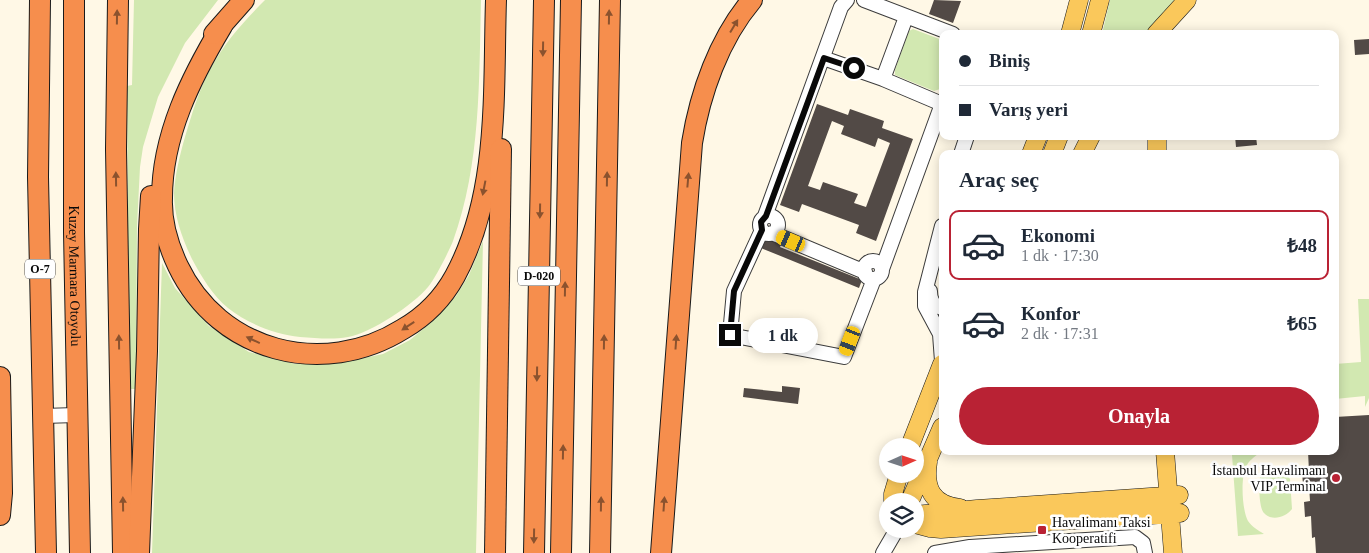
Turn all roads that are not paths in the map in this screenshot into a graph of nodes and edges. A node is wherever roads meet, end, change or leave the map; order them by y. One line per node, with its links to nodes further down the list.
1 (40, 0): 36 (highway, O-7)
2 (74, 0): 35 (highway, Kuzey Marmara Otoyolu / O-7)
3 (118, 0): 54 (highway, one-way to 3)
4 (244, 0): 17 (highway)
5 (496, 0): 17 (highway, one-way to 17)
6 (504, 0): 56 (highway)
7 (544, 0): 57 (highway, D-020, one-way to 57)
8 (571, 0): 58 (highway, D-020, one-way to 8)
9 (610, 0): 59 (highway, one-way to 9)
10 (752, 0): 60 (highway, one-way to 10)
11 (847, 0): 23 (lane)
12 (864, 0): 16 (lane)
13 (1079, 0): 19 (main road)
14 (1100, 0): 20 (main road)
15 (1187, 0): 21 (main road); 22 (main road)
16 (906, 17): 18 (lane); 24 (lane)
17 (222, 26): 55 (highway)
18 (942, 30)
19 (1071, 30)
20 (1092, 30)
21 (1160, 30)
22 (1171, 30)
23 (824, 58): 24 (lane); 27 (lane)
24 (883, 79): 25 (lane)
25 (939, 109)
26 (939, 115): 29 (lane)
27 (767, 232): 29 (lane); 29 (lane)
28 (939, 238): 30 (lane)
29 (874, 273)
30 (929, 279): 31 (lane); 32 (lane)
31 (939, 307)
32 (939, 332)
33 (939, 370): 38 (main road)
34 (0, 377): 47 (highway)
35 (76, 415): 36 (lane); 50 (highway, Kuzey Marmara Otoyolu / O-7)
36 (43, 416): 51 (highway, O-7)
37 (939, 434): 41 (main road)
38 (913, 438)
39 (1166, 455): 43 (main road)
40 (1176, 455): 43 (main road)
41 (928, 462): 42 (main road); 44 (main road)
42 (914, 493)
43 (1174, 496): 44 (main road); 46 (main road)
44 (978, 509): 45 (main road)
45 (924, 514)
46 (1175, 514): 48 (main road); 64 (main road); 65 (main road)
47 (0, 515)
48 (924, 526)
49 (892, 538): 61 (lane)
50 (80, 545)
51 (46, 546)
52 (1045, 548): 53 (lane); 63 (lane)
53 (991, 549): 62 (lane)
54 (123, 553)
55 (139, 553)
56 (495, 553)
57 (534, 553)
58 (561, 553)
59 (600, 553)
60 (661, 553)
61 (883, 553)
62 (935, 553)
63 (1145, 553)
64 (1173, 553)
65 (1183, 553)

